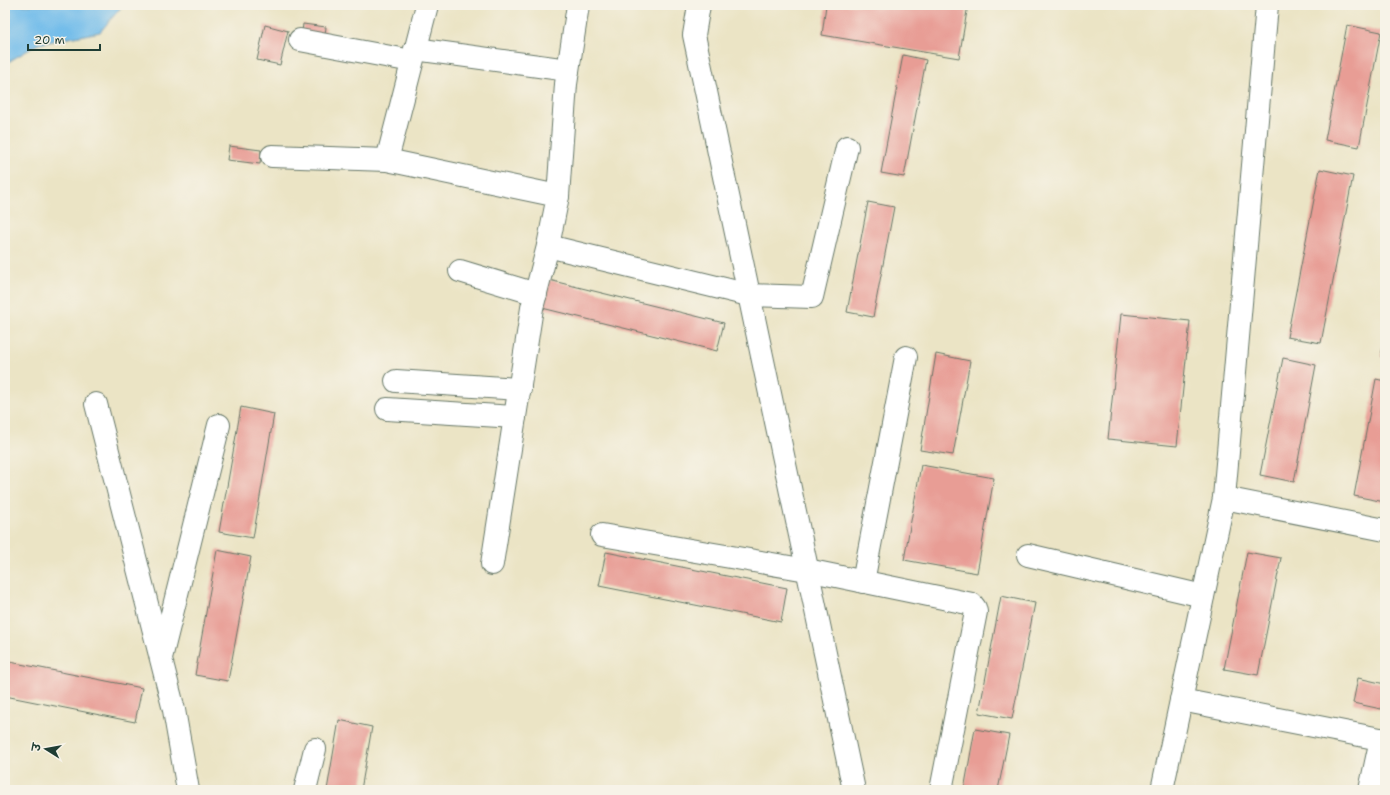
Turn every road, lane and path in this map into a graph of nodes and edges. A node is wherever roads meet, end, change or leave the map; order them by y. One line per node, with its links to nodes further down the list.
1 (427, 5): 6 (street)
2 (578, 5): 7 (street)
3 (699, 5): 15 (street)
4 (1267, 5): 23 (street)
5 (300, 40): 6 (street)
6 (413, 55): 7 (street); 10 (street)
7 (568, 70): 11 (street)
8 (847, 147): 15 (street)
9 (272, 156): 10 (street)
10 (387, 160): 11 (street)
11 (558, 196): 12 (street)
12 (548, 246): 14 (street); 15 (street)
13 (460, 271): 14 (street)
14 (536, 294): 18 (street)
15 (749, 295): 28 (street)
16 (906, 357): 29 (street)
17 (396, 381): 18 (street)
18 (520, 389): 21 (street)
19 (96, 404): 31 (street)
20 (387, 409): 21 (street)
21 (515, 417): 27 (street)
22 (219, 425): 31 (street)
23 (1224, 498): 24 (street); 30 (street)
24 (1385, 530)
25 (602, 536): 28 (street)
26 (1028, 556): 30 (street)
27 (492, 564)
28 (807, 570): 29 (street); 37 (street)
29 (864, 582): 38 (street)
30 (1203, 596): 32 (street)
31 (161, 657): 35 (street)
32 (1181, 700): 33 (street); 39 (street)
33 (1383, 739): 40 (street)
34 (315, 749): 36 (street)
35 (188, 790)
36 (305, 790)
37 (854, 790)
38 (942, 790)
39 (1162, 790)
40 (1370, 790)

